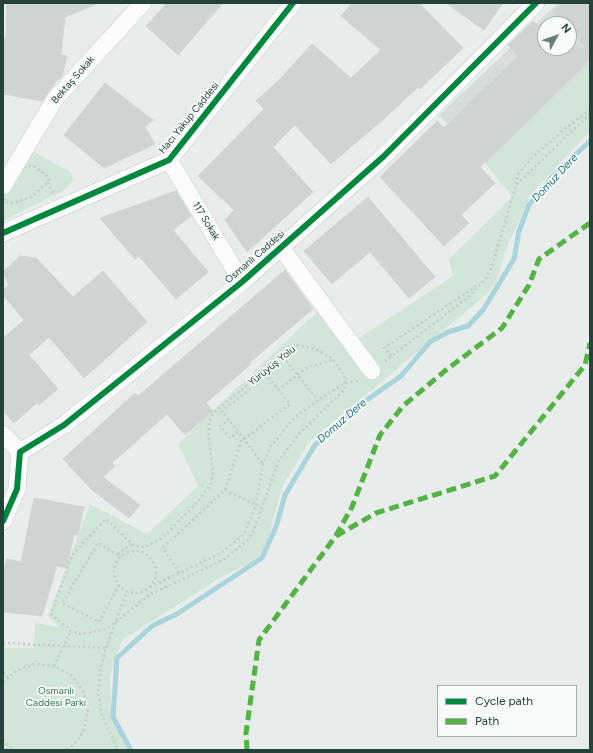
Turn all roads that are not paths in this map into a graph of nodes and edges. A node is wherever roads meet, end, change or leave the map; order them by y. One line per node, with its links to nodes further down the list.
1 (143, 3): 5 (street, Bektaş Sokak)
2 (293, 3): 4 (street, Hacı Yakup Caddesi)
3 (536, 3): 7 (street, Osmanlı Caddesi)
4 (169, 160): 6 (street, Hacı Yakup Caddesi); 8 (street, 117 Sokak)
5 (3, 186)
6 (3, 233)
7 (281, 248): 8 (street, Osmanlı Caddesi); 9 (street)
8 (242, 282): 11 (street, Osmanlı Caddesi)
9 (372, 371)
10 (3, 434): 11 (street)
11 (20, 452): 12 (street)
12 (3, 521)

